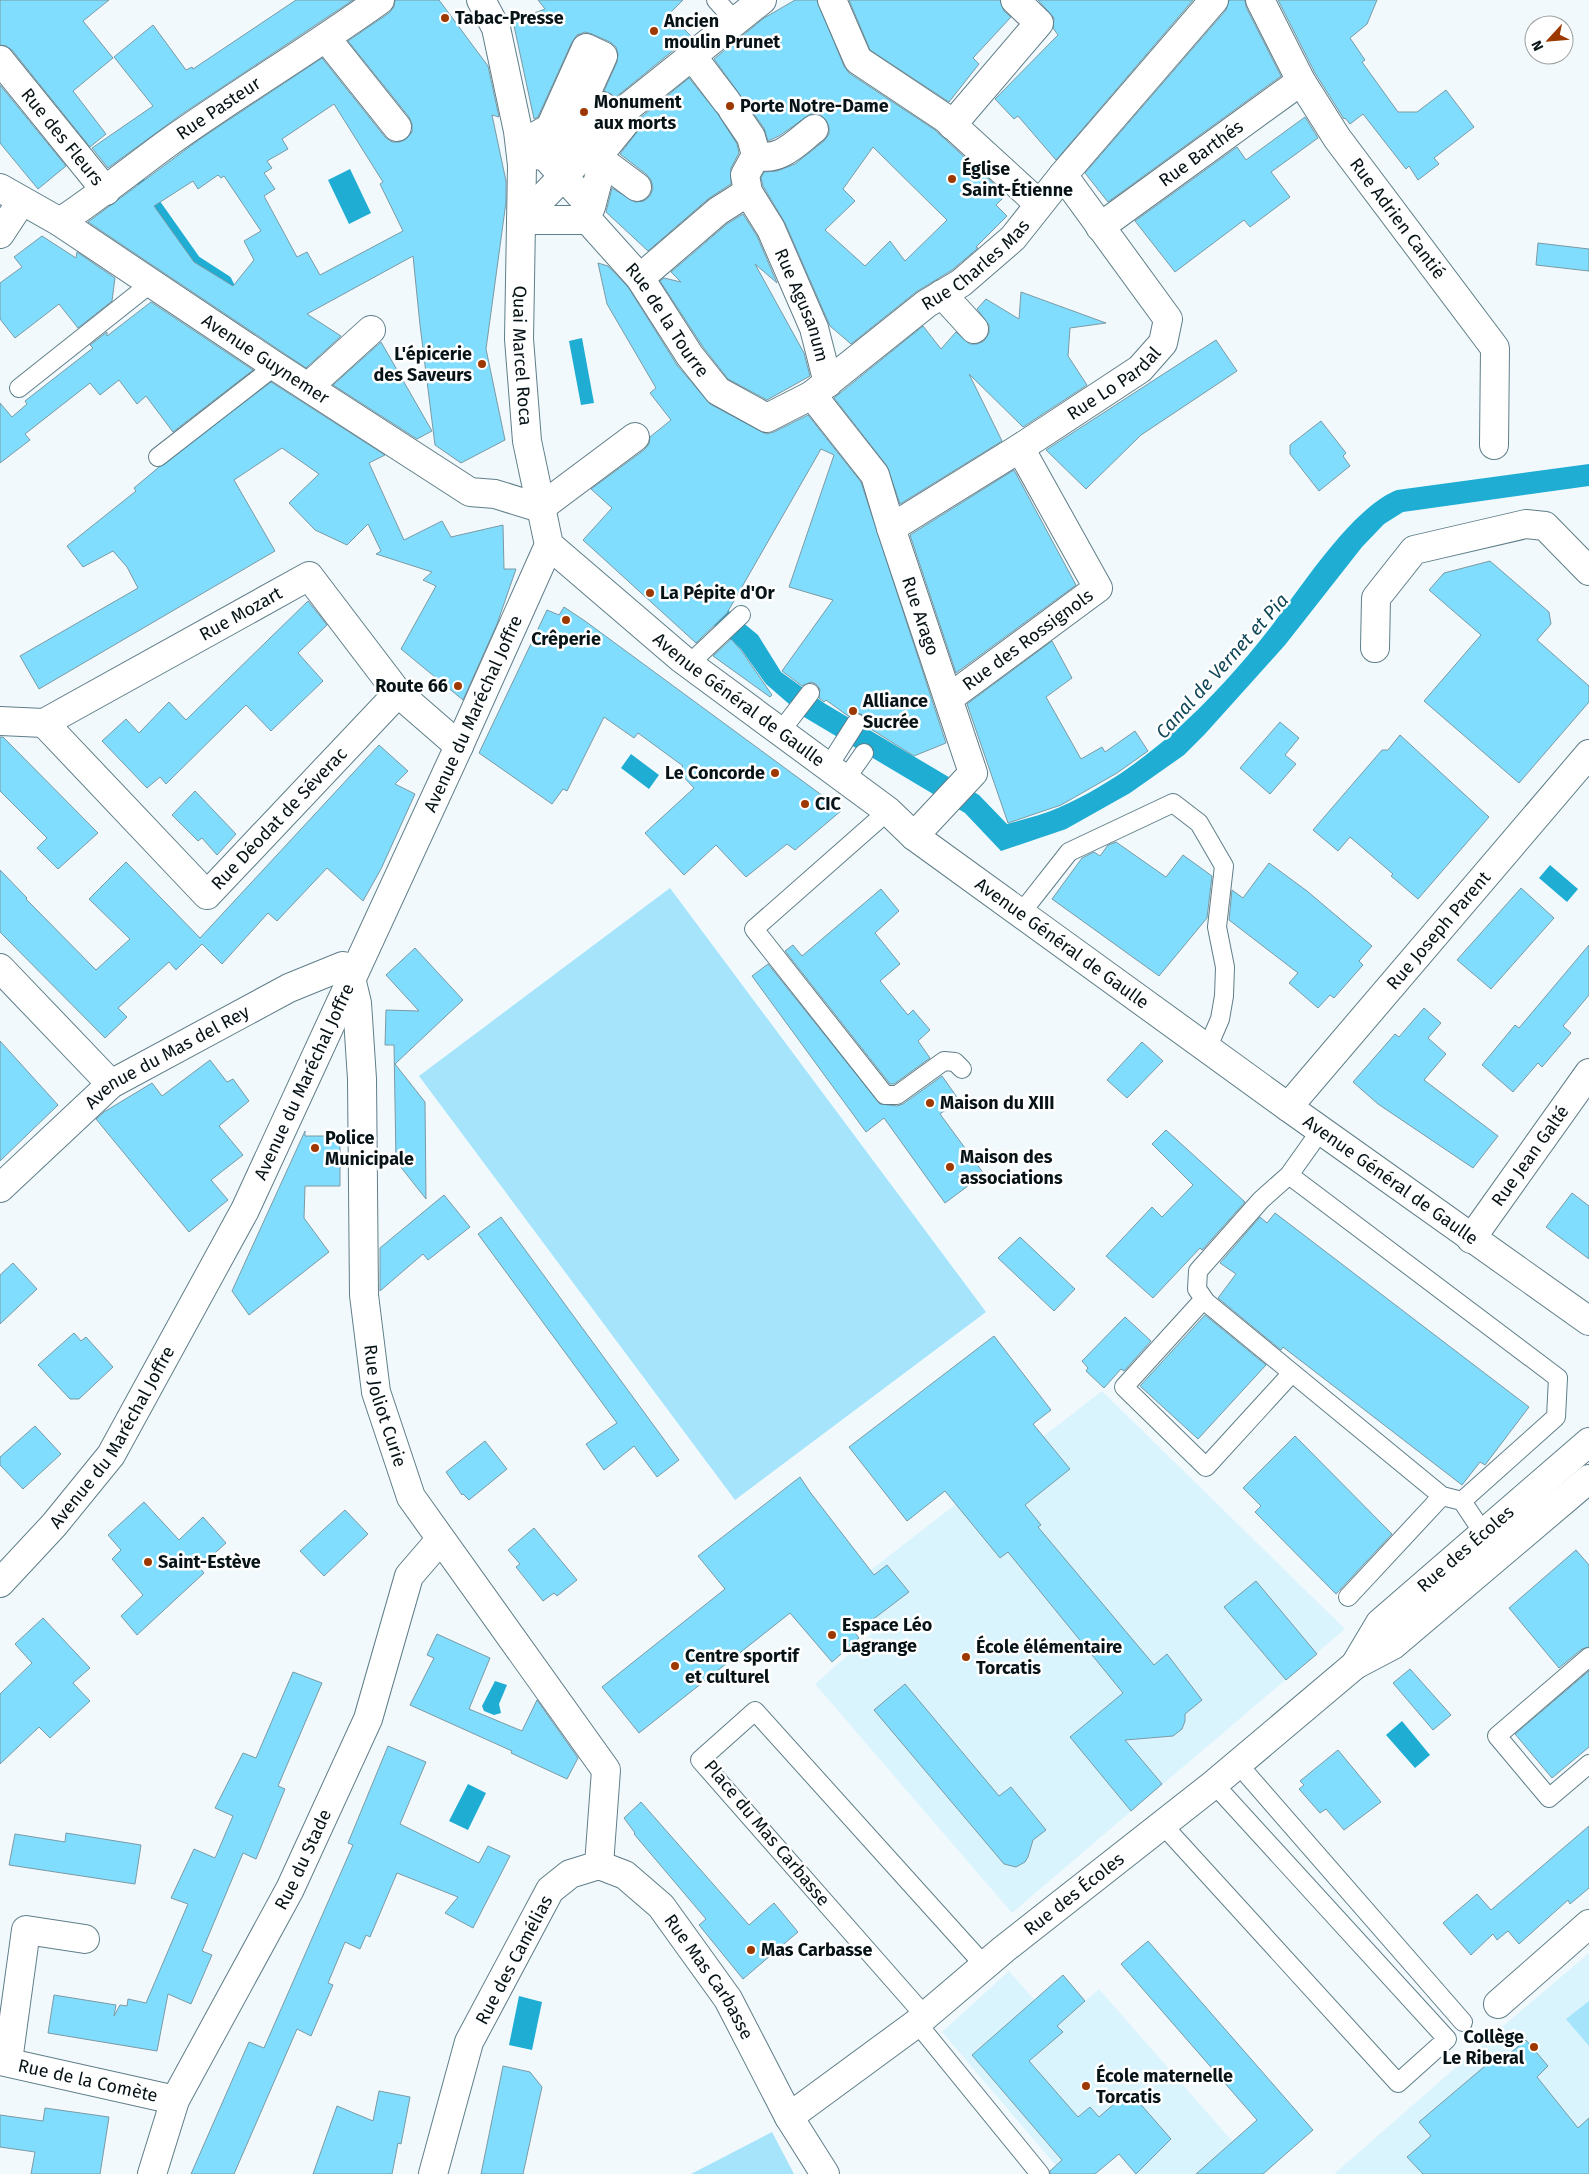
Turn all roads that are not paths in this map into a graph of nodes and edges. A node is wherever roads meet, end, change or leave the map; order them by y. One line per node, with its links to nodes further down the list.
1 (380, 0): 10 (street, Rue Pasteur)
2 (481, 0): 27 (street, Quai Marcel Roca)
3 (716, 0): 9 (lane)
4 (762, 0): 9 (street)
5 (832, 0): 15 (street)
6 (1015, 0): 15 (street)
7 (1214, 0): 20 (street, Rue Charles Mas)
8 (1260, 0): 13 (street, Rue Adrien Cantié)
9 (735, 21): 11 (street)
10 (326, 38): 16 (street); 23 (street, Rue Pasteur)
11 (697, 51): 14 (street); 18 (street)
12 (0, 60): 23 (street, Rue des Fleurs)
13 (1301, 81): 29 (street, Rue Barthés); 41 (street, Rue Adrien Cantié)
14 (617, 116): 19 (street); 21 (street)
15 (948, 121): 26 (street)
16 (396, 127)
17 (814, 129): 18 (street)
18 (756, 155): 24 (street)
19 (595, 156): 21 (street); 21 (street); 22 (street)
20 (1062, 175): 26 (street, Rue Charles Mas); 29 (street, Rue Lo Pardal)
21 (563, 177): 27 (street)
22 (637, 187)
23 (106, 191): 28 (street, Rue Pasteur)
24 (748, 192): 31 (street); 39 (street, Rue Agusanum)
25 (11, 195): 28 (street, Avenue Guynemer); 30 (street)
26 (1039, 204): 33 (street, Rue Charles Mas)
27 (521, 220): 31 (street, Rue de la Tourre); 44 (street, Quai Marcel Roca)
28 (60, 222): 32 (street, Avenue Guynemer)
29 (1100, 226): 42 (street, Rue Lo Pardal)
30 (0, 234)
31 (640, 278): 39 (street, Rue de la Tourre)
32 (150, 284): 36 (street, Avenue Guynemer); 38 (lane)
33 (942, 294): 34 (street); 39 (street, Rue Charles Mas)
34 (974, 329)
35 (371, 330): 37 (street)
36 (275, 366): 37 (street, Avenue Guynemer); 43 (lane)
37 (308, 387): 44 (street, Avenue Guynemer)
38 (19, 388)
39 (820, 389): 45 (street, Rue Arago)
40 (635, 437): 44 (street)
41 (1494, 445)
42 (1020, 448): 45 (street, Rue Lo Pardal); 53 (street, Rue des Rossignols)
43 (158, 457)
44 (540, 508): 46 (street, Quai Marcel Roca)
45 (891, 528): 53 (street, Rue Arago)
46 (549, 546): 50 (street, Avenue Général de Gaulle); 58 (street, Avenue du Maréchal Joffre)
47 (1589, 571): 49 (street)
48 (740, 615): 50 (lane)
49 (1375, 648)
50 (689, 664): 55 (street, Avenue Général de Gaulle)
51 (810, 693): 55 (lane)
52 (398, 694): 57 (street, Rue Mozart); 57 (street, Rue Déodat de Séverac); 58 (street)
53 (949, 698): 63 (street, Rue Arago)
54 (0, 721): 57 (street)
55 (788, 722): 61 (street, Avenue Général de Gaulle)
56 (856, 723): 61 (lane)
57 (44, 724)
58 (459, 746): 66 (street, Avenue du Maréchal Joffre)
59 (864, 753): 61 (lane)
60 (1589, 754): 71 (street, Rue Joseph Parent)
61 (837, 773): 62 (street, Avenue Général de Gaulle)
62 (888, 811): 63 (street, Avenue Général de Gaulle); 68 (lane)
63 (914, 836): 64 (street, Avenue Général de Gaulle)
64 (1021, 913): 67 (street, Avenue Général de Gaulle); 67 (lane)
65 (0, 968): 70 (street)
66 (351, 978): 70 (street, Avenue du Mas del Rey); 84 (street, Rue Joliot Curie); 85 (street, Avenue du Maréchal Joffre)
67 (1207, 1049): 71 (street, Avenue Général de Gaulle)
68 (962, 1068)
69 (1589, 1073): 75 (street, Rue Jean Galté)
70 (111, 1084): 74 (street, Avenue du Mas del Rey)
71 (1288, 1107): 72 (street, Avenue Général de Gaulle)
72 (1321, 1130): 73 (lane); 75 (street, Avenue Général de Gaulle)
73 (1289, 1175): 76 (lane); 82 (lane)
74 (0, 1188)
75 (1471, 1239): 77 (street, Avenue Général de Gaulle)
76 (1204, 1299): 78 (lane); 78 (lane)
77 (1589, 1321)
78 (1291, 1374): 81 (lane)
79 (1589, 1442): 83 (street, Rue des Écoles)
80 (1589, 1479): 88 (street, Rue des Écoles)
81 (1442, 1496): 82 (lane); 86 (lane)
82 (1462, 1501): 83 (lane)
83 (1484, 1534): 88 (street, Rue des Écoles)
84 (440, 1540): 93 (street, Rue Joliot Curie); 101 (street, Rue du Stade)
85 (0, 1583)
86 (1348, 1597)
87 (1589, 1657): 90 (lane)
88 (1355, 1665): 89 (street, Rue des Écoles)
89 (1238, 1764): 91 (street, Rue des Écoles); 99 (lane)
90 (1589, 1764)
91 (1214, 1784): 92 (street, Rue des Écoles); 92 (lane)
92 (1162, 1824): 96 (street, Rue des Écoles)
93 (599, 1865): 102 (street, Rue Mas Carbasse); 104 (street, Rue des Camélias)
94 (1589, 1924): 97 (street)
95 (86, 1938): 100 (street)
96 (984, 1966): 98 (street, Rue des Écoles); 98 (lane, Place du Mas Carbasse)
97 (1498, 2004)
98 (921, 2019): 102 (street, Rue des Écoles); 106 (lane)
99 (1463, 2022)
100 (4, 2061): 101 (street, Rue de la Comète)
101 (175, 2100): 103 (street, Rue du Stade)
102 (789, 2117): 105 (street, Rue Mas Carbasse)
103 (152, 2174)
104 (433, 2174)
105 (825, 2174)
106 (1040, 2174)

